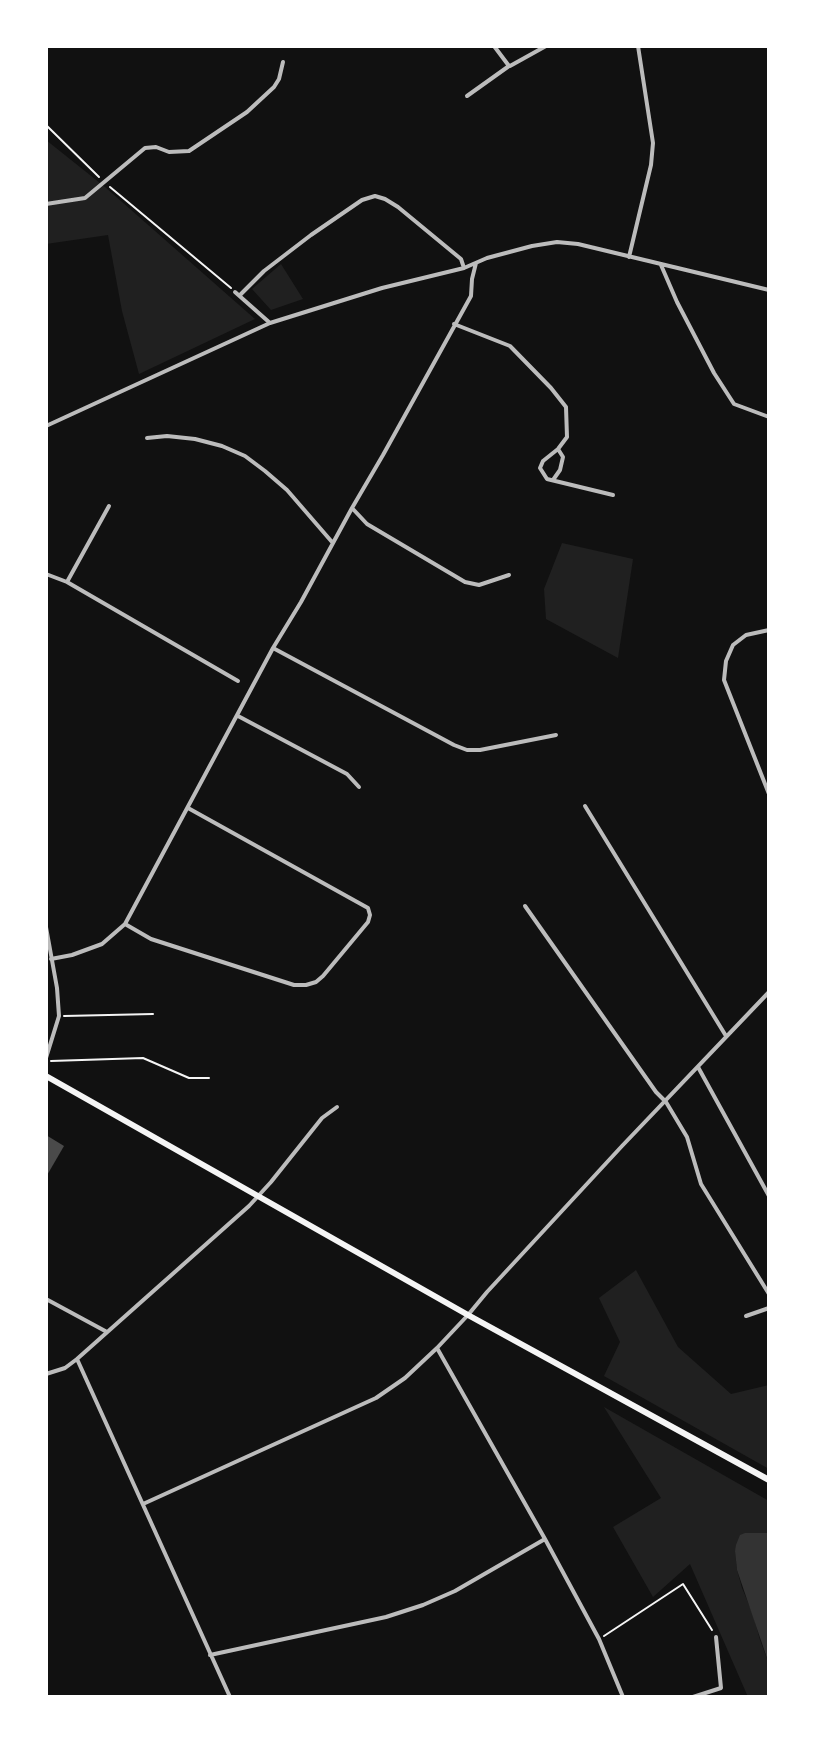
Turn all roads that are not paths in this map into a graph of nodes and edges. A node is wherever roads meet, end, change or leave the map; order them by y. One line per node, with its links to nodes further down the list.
1 (494, 46): 5 (street)
2 (546, 46): 5 (street)
3 (638, 46): 8 (street)
4 (283, 62): 7 (street)
5 (509, 66): 6 (street)
6 (467, 96)
7 (46, 204)
8 (629, 257): 9 (street); 10 (street)
9 (476, 263): 11 (street); 14 (street)
10 (661, 265): 12 (street); 15 (street)
11 (464, 268): 13 (street); 13 (street)
12 (769, 290)
13 (270, 323): 16 (street)
14 (454, 324): 18 (street); 22 (street)
15 (769, 417)
16 (46, 426)
17 (147, 438): 23 (street)
18 (558, 449): 19 (street); 19 (street)
19 (553, 480): 20 (street)
20 (613, 495)
21 (109, 506): 26 (street)
22 (352, 508): 23 (street); 25 (street)
23 (332, 542): 28 (street)
24 (46, 574): 26 (street)
25 (509, 575)
26 (67, 582): 29 (street)
27 (769, 630): 33 (street)
28 (273, 648): 30 (street); 31 (street)
29 (238, 681)
30 (238, 716): 32 (street); 35 (street)
31 (556, 735)
32 (359, 787)
33 (769, 794)
34 (585, 806): 41 (street)
35 (188, 808): 37 (street); 37 (street)
36 (525, 906): 45 (street)
37 (125, 924): 39 (street)
38 (46, 927): 39 (street)
39 (51, 959): 42 (street)
40 (769, 992): 41 (street)
41 (726, 1036): 43 (street)
42 (46, 1060)
43 (698, 1067): 45 (street); 47 (street)
44 (46, 1076): 48 (main road)
45 (666, 1102): 49 (street); 52 (street)
46 (337, 1107): 48 (street)
47 (769, 1196)
48 (257, 1197): 52 (main road); 54 (street)
49 (769, 1294)
50 (46, 1299): 54 (street)
51 (769, 1308): 53 (street)
52 (468, 1315): 55 (street); 58 (main road)
53 (746, 1316)
54 (107, 1332): 56 (street)
55 (437, 1348): 59 (street); 60 (street)
56 (77, 1359): 57 (street); 59 (street)
57 (46, 1374)
58 (769, 1480)
59 (143, 1504): 62 (street)
60 (545, 1539): 62 (street); 64 (street)
61 (716, 1637): 65 (street)
62 (210, 1655): 63 (street)
63 (230, 1697)
64 (623, 1697)
65 (693, 1697)

